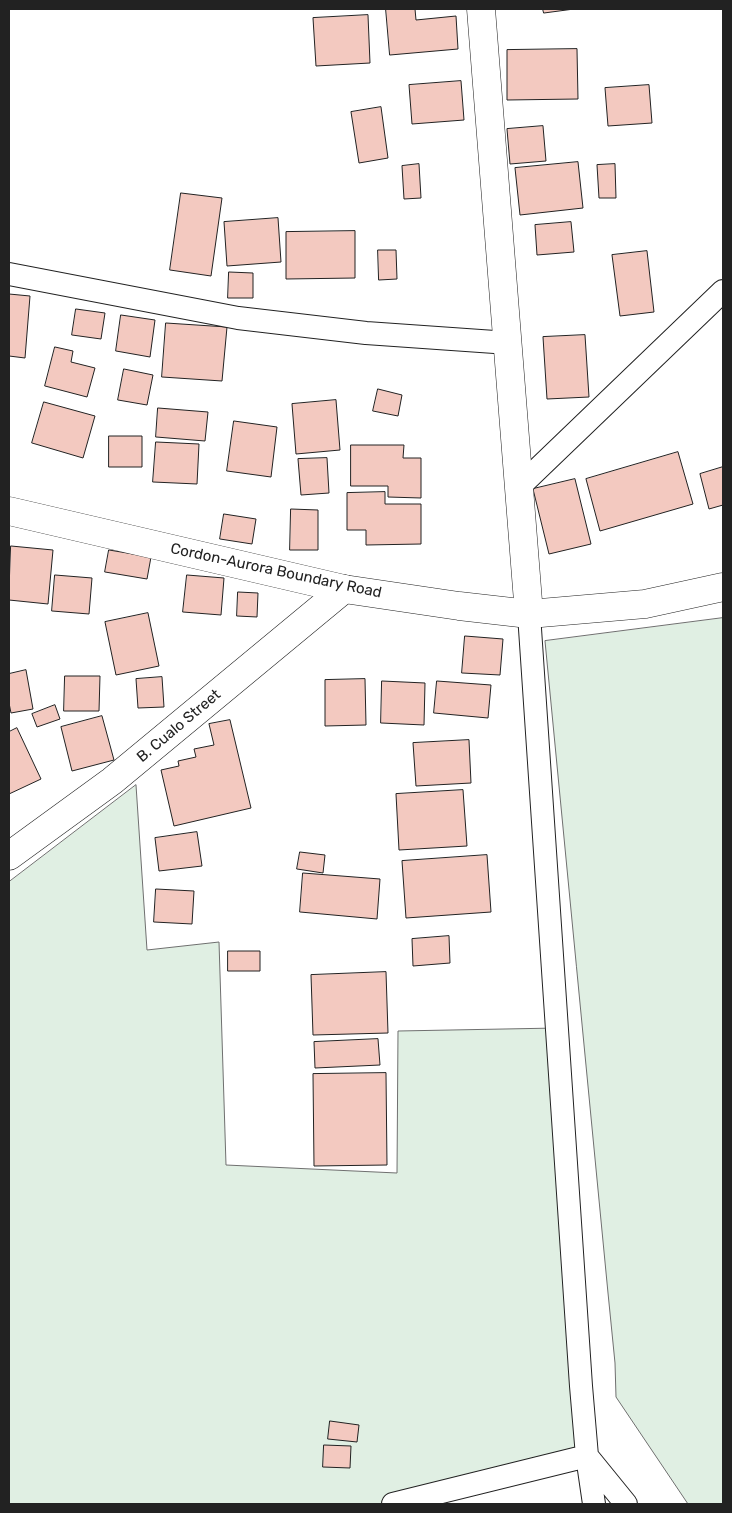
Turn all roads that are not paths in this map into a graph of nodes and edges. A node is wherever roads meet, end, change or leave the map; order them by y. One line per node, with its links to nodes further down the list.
1 (481, 9): 4 (street)
2 (9, 274): 4 (street)
3 (723, 291): 5 (street)
4 (509, 343): 5 (street)
5 (519, 487): 9 (street)
6 (9, 511): 8 (street, Cordon-Aurora Boundary Road)
7 (723, 587): 9 (street, Cordon-Aurora Boundary Road)
8 (344, 589): 9 (street, Cordon-Aurora Boundary Road); 10 (street, B. Cualo Street)
9 (530, 614): 11 (street)
10 (9, 856)
11 (588, 1456): 12 (street); 13 (street); 14 (street)
12 (393, 1504)
13 (594, 1504)
14 (626, 1504)

